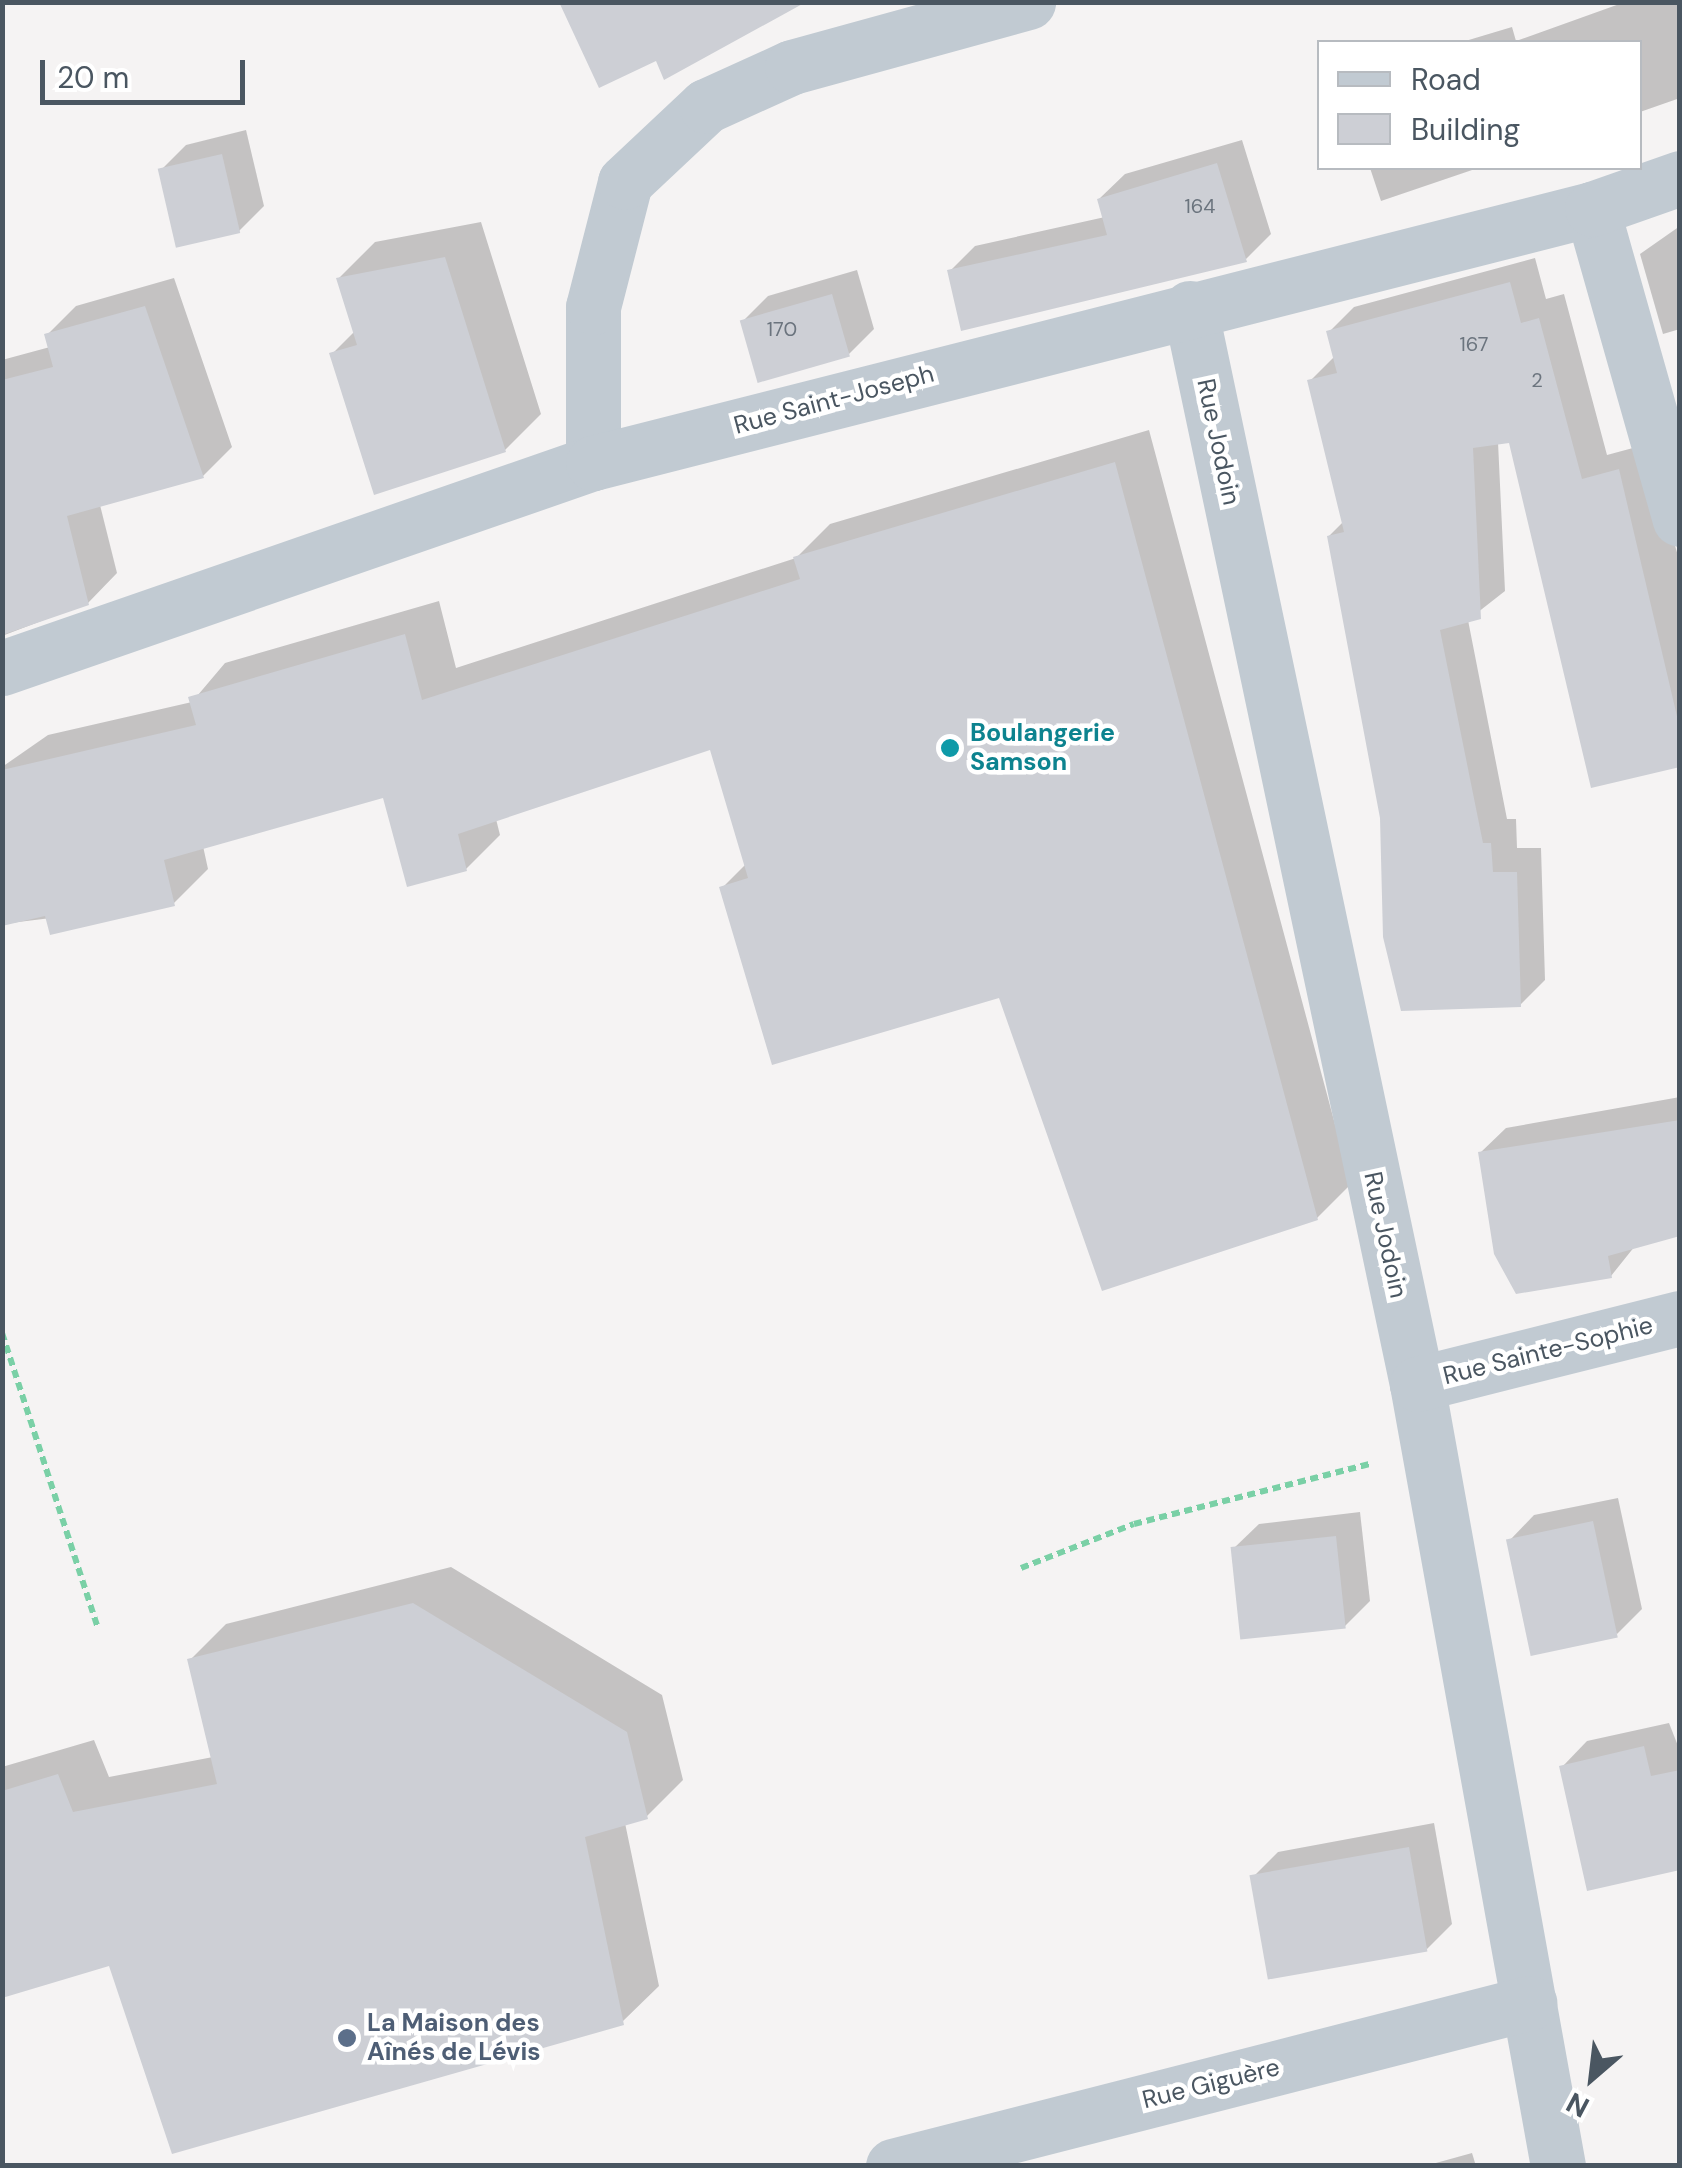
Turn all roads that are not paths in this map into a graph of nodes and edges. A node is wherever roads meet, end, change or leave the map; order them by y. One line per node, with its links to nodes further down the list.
1 (1028, 2): 5 (street)
2 (1680, 178): 3 (street, Rue Saint-Joseph)
3 (1592, 209): 4 (street, Rue Saint-Joseph); 6 (street)
4 (1190, 308): 5 (street, Rue Saint-Joseph); 9 (street, Rue Jodoin)
5 (594, 462): 7 (street, Rue Saint-Joseph)
6 (1680, 519)
7 (2, 668)
8 (1680, 1318): 9 (street, Rue Sainte-Sophie)
9 (1417, 1384): 10 (street, Rue Jodoin)
10 (1529, 2003): 11 (street, Rue Giguère); 12 (street, Rue Jodoin)
11 (892, 2166)
12 (1558, 2166)

